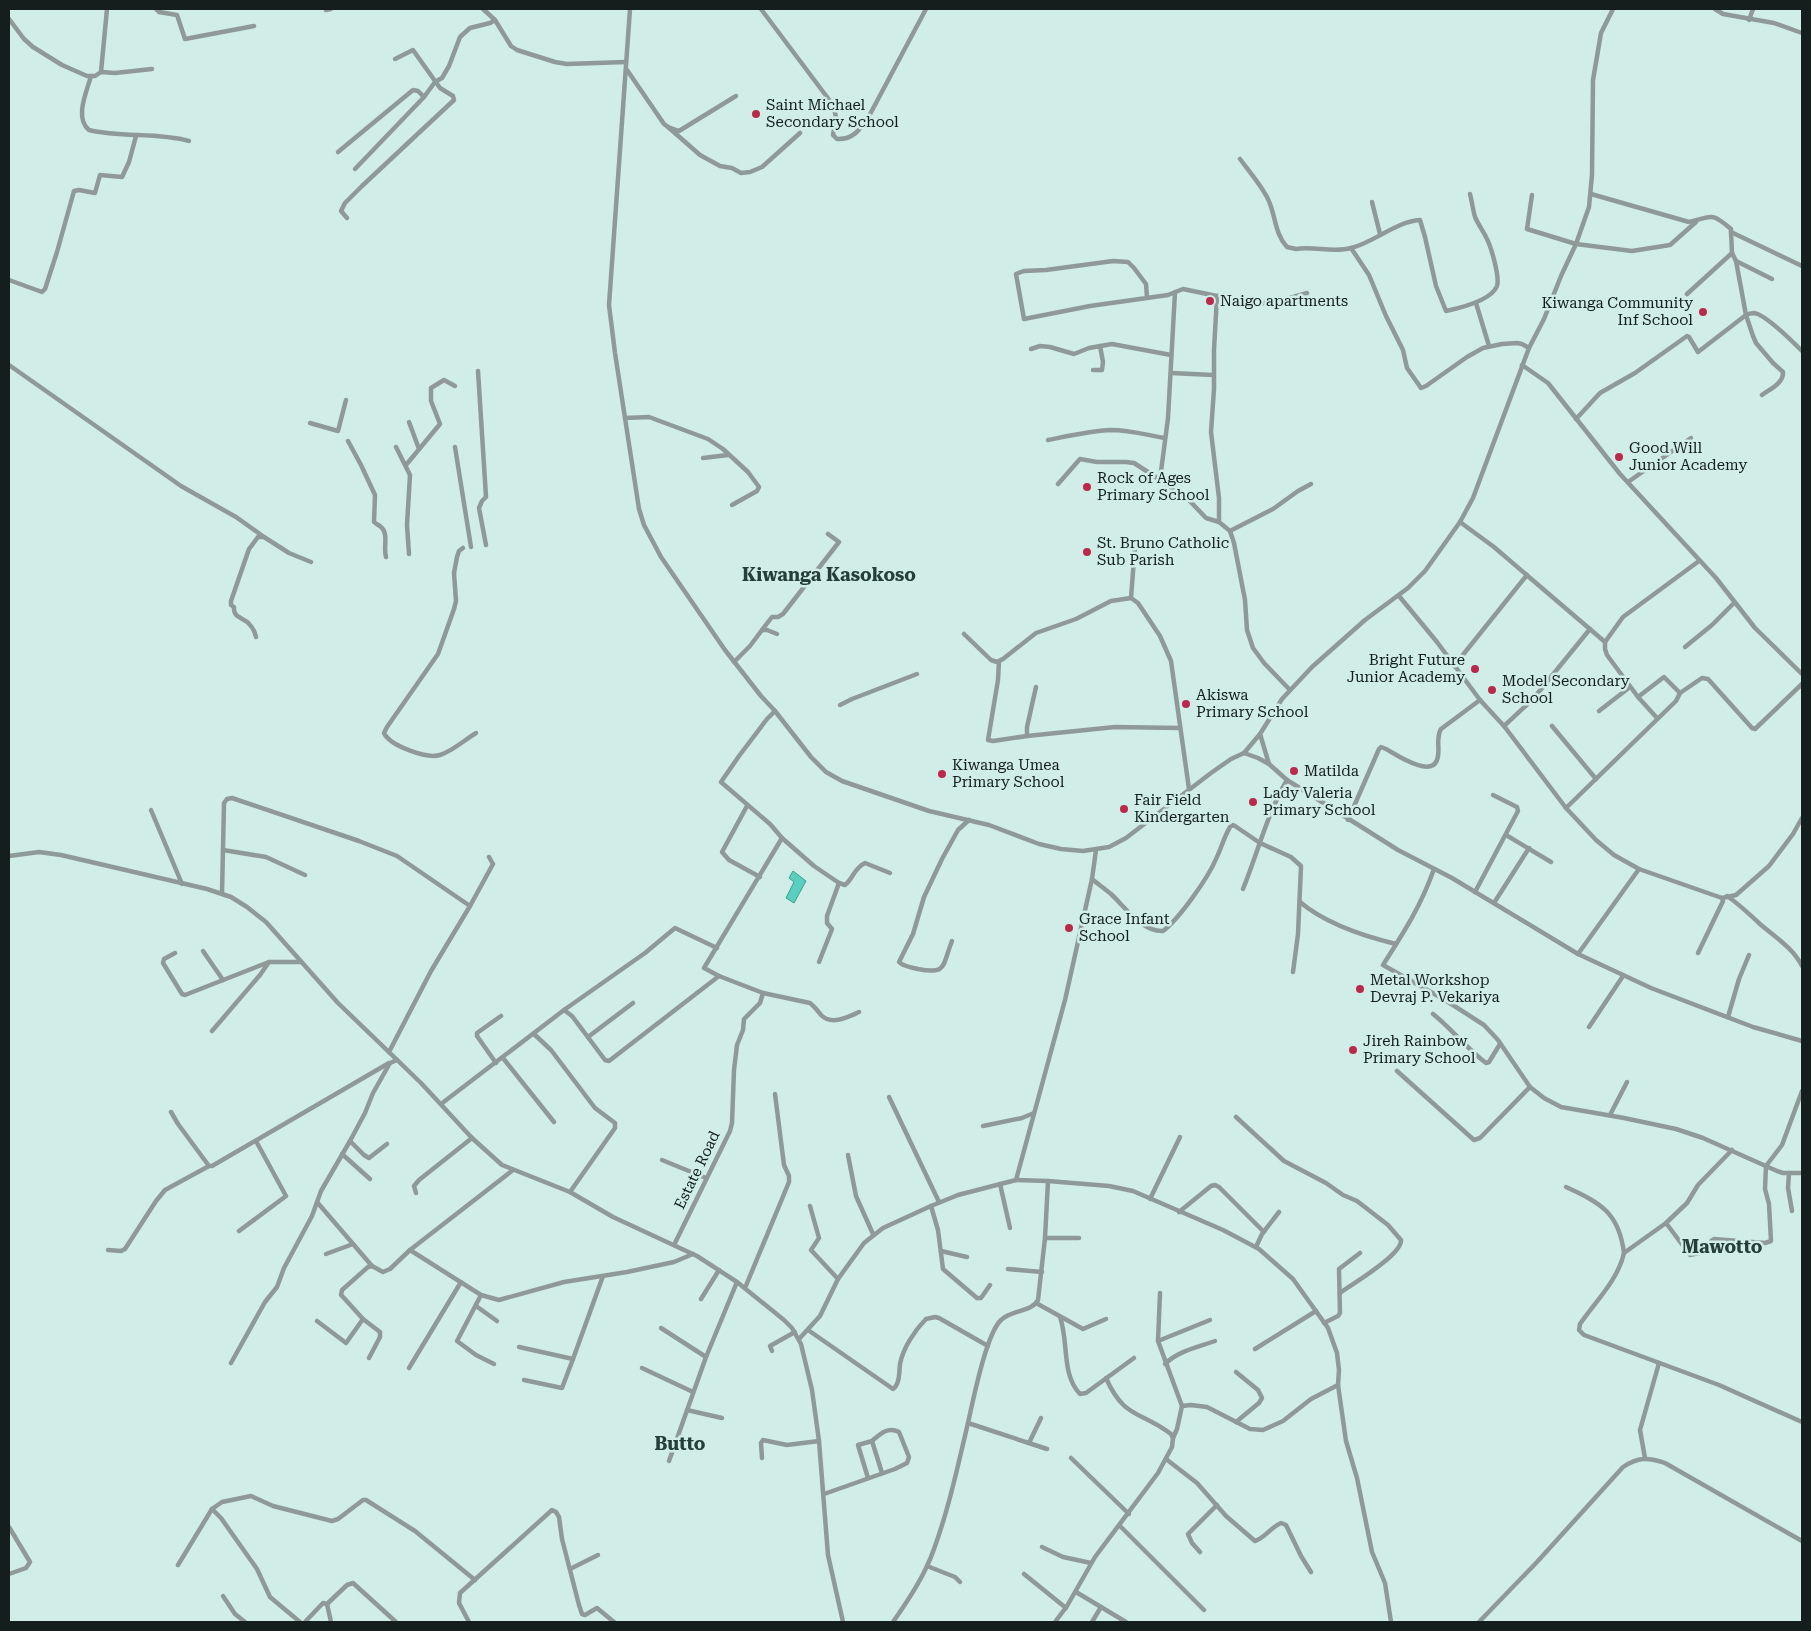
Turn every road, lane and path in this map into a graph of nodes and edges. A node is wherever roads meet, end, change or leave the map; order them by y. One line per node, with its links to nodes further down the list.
1 (107, 9): 19 (street)
2 (156, 9): 13 (street)
3 (484, 9): 11 (street)
4 (630, 9): 16 (street)
5 (761, 9): 6 (street)
6 (926, 9)
7 (1613, 9): 32 (street)
8 (1715, 9): 12 (street)
9 (1753, 9): 12 (street)
10 (9, 19): 20 (street)
11 (495, 20): 16 (street); 21 (street)
12 (1749, 20): 14 (street)
13 (254, 26)
14 (1802, 33)
15 (395, 59): 21 (street)
16 (626, 62): 18 (street)
17 (152, 69): 19 (street)
18 (627, 70): 24 (street); 68 (street)
19 (101, 72): 20 (street)
20 (91, 76): 26 (street)
21 (435, 82): 23 (street); 35 (street)
22 (736, 96): 24 (street)
23 (424, 97): 28 (street); 30 (street)
24 (668, 127): 25 (street)
25 (800, 133)
26 (136, 136): 27 (street); 45 (street)
27 (189, 141)
28 (338, 152)
29 (1240, 159): 40 (street)
30 (355, 169)
31 (1470, 194): 51 (street)
32 (1591, 194): 36 (street); 39 (street)
33 (1532, 195): 39 (street)
34 (1372, 202): 38 (street)
35 (347, 218)
36 (1699, 219): 37 (street); 39 (street)
37 (1731, 232): 41 (street); 43 (street)
38 (1380, 234): 40 (street); 51 (street)
39 (1576, 244): 55 (street)
40 (1352, 248): 54 (street)
41 (1732, 253): 42 (street); 48 (street)
42 (1736, 262): 44 (street); 52 (street)
43 (1802, 266)
44 (1772, 279)
45 (9, 280)
46 (1175, 292): 49 (street); 50 (street); 58 (street)
47 (1307, 293): 49 (street)
48 (1687, 294)
49 (1218, 296): 64 (street)
50 (1147, 298): 50 (street)
51 (1476, 303): 54 (street)
52 (1746, 315): 57 (street); 66 (street); 69 (street)
53 (1100, 346): 56 (street); 58 (street); 61 (street)
54 (1489, 346): 55 (street)
55 (1529, 348): 60 (street)
56 (1031, 349)
57 (1802, 351)
58 (1171, 355): 63 (street)
59 (9, 365): 91 (street)
60 (1522, 365): 69 (street); 88 (street)
61 (1094, 370)
62 (478, 372): 92 (street)
63 (1170, 373): 64 (street); 72 (street)
64 (1213, 375): 87 (street)
65 (455, 386): 78 (street)
66 (1762, 395)
67 (346, 400): 71 (street)
68 (626, 418): 79 (street); 112 (street)
69 (1576, 420): 83 (street)
70 (409, 422): 78 (street)
71 (310, 423)
72 (1165, 438): 74 (street); 82 (street)
73 (1691, 438): 83 (street)
74 (1048, 440)
75 (348, 441): 97 (street)
76 (396, 447): 81 (street)
77 (455, 447): 94 (street)
78 (418, 449): 81 (street)
79 (728, 455): 80 (street); 86 (street)
80 (703, 458)
81 (406, 465): 96 (street)
82 (1160, 479): 84 (street); 87 (street)
83 (1628, 482): 98 (street)
84 (1058, 484)
85 (1311, 484): 89 (street)
86 (732, 505)
87 (1219, 522): 89 (street)
88 (1460, 522): 100 (street); 101 (street)
89 (1230, 532): 119 (street)
90 (828, 534): 105 (street)
91 (264, 536): 99 (street); 108 (street)
92 (486, 545)
93 (1135, 546): 102 (street)
94 (471, 547)
95 (464, 548): 130 (street)
96 (409, 554)
97 (386, 557)
98 (1699, 561): 103 (street); 109 (street)
99 (311, 562)
100 (1527, 575): 104 (street); 113 (street)
101 (1399, 596): 113 (street); 119 (street)
102 (1131, 598): 111 (street); 129 (street)
103 (1734, 603): 110 (street); 115 (street)
104 (1590, 629): 109 (street); 127 (street)
105 (762, 630): 106 (street); 112 (street)
106 (777, 634)
107 (964, 634): 111 (street)
108 (256, 637)
109 (1605, 642): 118 (street)
110 (1685, 647)
111 (999, 661): 132 (street)
112 (734, 662): 125 (street)
113 (1454, 666): 122 (street)
114 (917, 674): 123 (street)
115 (1802, 674)
116 (1802, 684): 120 (street)
117 (1036, 687): 132 (street)
118 (1630, 687): 121 (street); 124 (street)
119 (1290, 690): 131 (street)
120 (1680, 694): 121 (street); 126 (street)
121 (1638, 698): 126 (street)
122 (1480, 700): 127 (street); 144 (street)
123 (840, 705)
124 (1599, 710)
125 (776, 711): 139 (street); 143 (street)
126 (1657, 718): 135 (street)
127 (1504, 726): 140 (street)
128 (1552, 726): 135 (street)
129 (1180, 728): 132 (street); 137 (street)
130 (476, 733)
131 (1260, 734): 133 (street); 134 (street)
132 (1027, 736)
133 (1244, 753): 134 (street); 137 (street)
134 (1270, 764): 136 (street)
135 (1596, 779): 140 (street)
136 (1287, 780): 144 (street); 147 (street)
137 (1189, 789): 150 (street)
138 (1493, 795): 145 (street)
139 (747, 806): 146 (street); 158 (street)
140 (1566, 808): 155 (street)
141 (151, 810): 161 (street)
142 (1802, 818): 165 (street)
143 (969, 820): 150 (street); 169 (street)
144 (1348, 820): 154 (street)
145 (1506, 835): 148 (street); 163 (street)
146 (782, 838): 158 (street); 160 (street)
147 (1260, 843): 159 (street); 162 (street); 166 (street)
148 (1529, 848): 153 (street); 167 (street)
149 (223, 850): 157 (street); 164 (street); 168 (street)
150 (1096, 850): 159 (street)
151 (9, 856): 161 (street)
152 (489, 857): 168 (street)
153 (1551, 862)
154 (1434, 869): 163 (street); 170 (street)
155 (1639, 869): 165 (street); 175 (street)
156 (890, 873): 160 (street)
157 (305, 875)
158 (760, 877): 171 (street)
159 (1092, 880): 211 (street)
160 (839, 883): 179 (street)
161 (182, 884): 164 (street)
162 (1243, 889)
163 (1475, 892): 167 (street)
164 (222, 894): 178 (street)
165 (1725, 897): 174 (street); 180 (street)
166 (1300, 902): 170 (street); 181 (street)
167 (1494, 903): 175 (street)
168 (470, 906): 198 (street)
169 (952, 941)
170 (1396, 944): 197 (street)
171 (717, 948): 182 (street); 187 (street)
172 (175, 952): 184 (street)
173 (203, 952): 184 (street)
174 (1698, 953)
175 (1578, 954): 183 (street)
176 (1749, 956): 191 (street)
177 (269, 962): 178 (street); 184 (street); 193 (street)
178 (301, 962): 198 (street)
179 (819, 962)
180 (1802, 966)
181 (1293, 972)
182 (719, 976): 185 (street); 195 (street)
183 (1623, 976): 191 (street); 192 (street)
184 (222, 980)
185 (763, 993): 188 (street); 230 (street, Estate Road)
186 (633, 1003): 195 (street)
187 (564, 1010): 194 (street); 195 (street)
188 (859, 1012)
189 (1433, 1014): 197 (street)
190 (501, 1016): 202 (street)
191 (1728, 1018): 196 (street)
192 (1589, 1027)
193 (212, 1031)
194 (534, 1034): 199 (street); 236 (street)
195 (588, 1037)
196 (1802, 1041)
197 (1500, 1044): 205 (street)
198 (388, 1052): 200 (street)
199 (503, 1058): 202 (street); 214 (street)
200 (397, 1060): 201 (street); 209 (street)
201 (390, 1062): 218 (street); 219 (street)
202 (496, 1063): 209 (street)
203 (1397, 1071): 205 (street)
204 (1627, 1082): 212 (street)
205 (1530, 1087): 212 (street)
206 (1802, 1091): 226 (street)
207 (775, 1094): 273 (street)
208 (889, 1097): 240 (street)
209 (441, 1104): 217 (street)
210 (171, 1112): 225 (street)
211 (1034, 1113): 215 (street); 232 (street)
212 (1610, 1115): 221 (street)
213 (1236, 1117): 275 (street)
214 (554, 1122)
215 (982, 1126)
216 (1180, 1137): 238 (street)
217 (472, 1138): 227 (street); 237 (street)
218 (256, 1141): 225 (street); 248 (street)
219 (350, 1141): 220 (street); 222 (street)
220 (387, 1144)
221 (1732, 1150): 226 (street); 246 (street)
222 (342, 1154): 231 (street); 239 (street)
223 (848, 1155): 250 (street)
224 (662, 1160): 230 (street)
225 (209, 1166): 256 (street)
226 (1766, 1166): 228 (street); 246 (street)
227 (513, 1170): 236 (street); 257 (street)
228 (1789, 1173): 229 (street); 245 (street)
229 (1802, 1173)
230 (706, 1178): 254 (street, Estate Road)
231 (370, 1179)
232 (1016, 1180): 233 (street); 234 (street)
233 (1048, 1181): 238 (street); 251 (street)
234 (1000, 1184): 240 (street); 247 (street)
235 (1566, 1187): 260 (street)
236 (570, 1192): 254 (street)
237 (416, 1193)
238 (1150, 1199): 243 (street)
239 (317, 1202): 253 (street); 302 (street)
240 (939, 1202): 242 (street)
241 (810, 1206): 269 (street)
242 (931, 1206): 250 (street); 258 (street)
243 (1179, 1212): 249 (street); 255 (street)
244 (1279, 1212): 249 (street)
245 (1792, 1212)
246 (1666, 1223): 260 (street)
247 (1010, 1228)
248 (239, 1231)
249 (1264, 1232): 255 (street)
250 (873, 1234): 269 (street)
251 (1045, 1238): 252 (street); 267 (street)
252 (1079, 1238)
253 (353, 1244): 261 (street); 264 (street)
254 (674, 1245): 262 (street)
255 (1256, 1247): 280 (street)
256 (108, 1250)
257 (410, 1250): 264 (street); 270 (street)
258 (940, 1251): 263 (street); 272 (street)
259 (1360, 1253): 275 (street)
260 (1624, 1253): 303 (street)
261 (326, 1254)
262 (693, 1254): 266 (street); 268 (street)
263 (967, 1257)
264 (372, 1266): 282 (street)
265 (1008, 1269): 267 (street)
266 (719, 1270): 271 (street); 277 (street)
267 (1042, 1272): 278 (street)
268 (603, 1276): 276 (street); 301 (street)
269 (838, 1279): 289 (street)
270 (461, 1282): 276 (street); 306 (street)
271 (738, 1282): 273 (street); 298 (street)
272 (990, 1285)
273 (745, 1288): 290 (street)
274 (1160, 1293): 292 (street)
275 (1340, 1293): 287 (street)
276 (481, 1295): 279 (street)
277 (701, 1299)
278 (1036, 1303): 281 (street); 294 (street)
279 (476, 1306): 286 (street); 304 (street)
280 (1316, 1311): 287 (street); 296 (street)
281 (1060, 1317): 283 (street); 309 (street)
282 (363, 1318): 285 (street); 299 (street)
283 (1106, 1319)
284 (1210, 1320): 292 (street)
285 (317, 1321)
286 (497, 1321)
287 (1324, 1323): 311 (street)
288 (661, 1328): 298 (street)
289 (808, 1330): 291 (street); 294 (street)
290 (795, 1332): 291 (street); 297 (street)
291 (799, 1339): 321 (street)
292 (1158, 1341): 305 (street)
293 (1215, 1341): 305 (street)
294 (988, 1346): 319 (street)
295 (519, 1347): 301 (street)
296 (1255, 1349)
297 (772, 1351)
298 (706, 1356): 312 (street)
299 (369, 1358)
300 (1134, 1358): 309 (street)
301 (573, 1360): 310 (street)
302 (231, 1363)
303 (1659, 1363): 318 (street); 327 (street)
304 (494, 1364)
305 (1165, 1364): 313 (street)
306 (409, 1368)
307 (642, 1368): 312 (street)
308 (1236, 1372): 317 (street)
309 (1106, 1378): 320 (street)
310 (524, 1380)
311 (1338, 1385): 317 (street); 369 (street)
312 (693, 1392): 314 (street)
313 (1182, 1406): 317 (street); 320 (street)
314 (687, 1410): 315 (street); 329 (street)
315 (722, 1418)
316 (1041, 1418): 323 (street)
317 (1236, 1422)
318 (1802, 1422)
319 (968, 1423): 323 (street); 344 (street)
320 (1173, 1438): 328 (street)
321 (819, 1441): 325 (street); 332 (street)
322 (872, 1441): 330 (street); 330 (street); 331 (street)
323 (1029, 1443): 324 (street)
324 (1047, 1449)
325 (762, 1458)
326 (1071, 1458): 335 (street)
327 (1645, 1458): 338 (street); 370 (street)
328 (1166, 1459): 333 (street); 335 (street)
329 (669, 1461)
330 (882, 1473): 331 (street)
331 (868, 1478): 332 (street)
332 (824, 1494): 364 (street)
333 (1217, 1505): 340 (street); 346 (street)
334 (212, 1509): 343 (street); 349 (street); 358 (street)
335 (1129, 1514): 336 (street)
336 (1120, 1526): 342 (street); 356 (street)
337 (9, 1527): 347 (street)
338 (1802, 1541)
339 (1042, 1548): 342 (street)
340 (1200, 1552)
341 (598, 1555): 345 (street)
342 (1091, 1564): 351 (street)
343 (178, 1565)
344 (927, 1566): 350 (street); 365 (street)
345 (570, 1569): 349 (street); 363 (street)
346 (1311, 1572)
347 (9, 1574)
348 (1024, 1574): 355 (street)
349 (474, 1580): 362 (street)
350 (960, 1582)
351 (1076, 1592): 354 (street); 355 (street)
352 (223, 1596): 357 (street)
353 (327, 1604): 359 (street); 360 (street); 361 (street)
354 (1101, 1607): 367 (street); 368 (street)
355 (1066, 1608): 366 (street)
356 (1204, 1610)
357 (245, 1622)
358 (300, 1622)
359 (305, 1622)
360 (331, 1622)
361 (396, 1622)
362 (469, 1622)
363 (614, 1622)
364 (843, 1622)
365 (893, 1622)
366 (1055, 1622)
367 (1092, 1622)
368 (1126, 1622)
369 (1391, 1622)
370 (1479, 1622)

